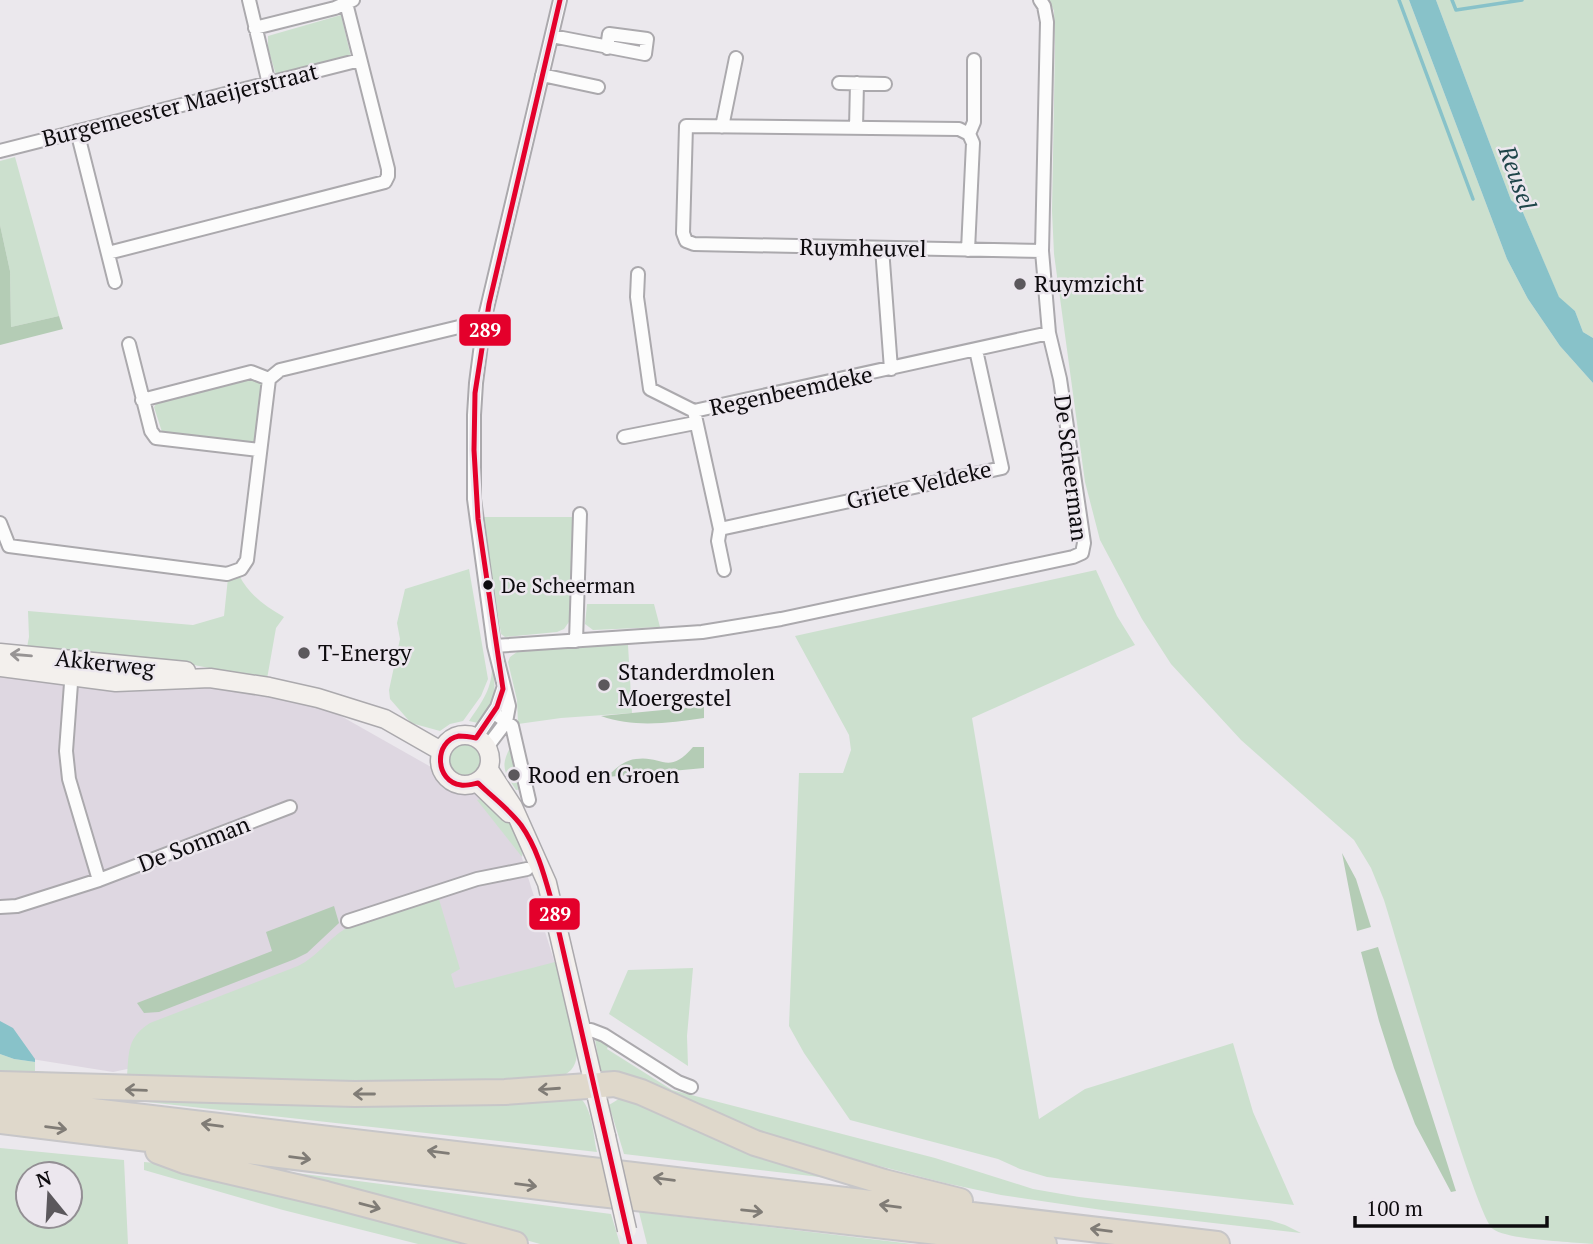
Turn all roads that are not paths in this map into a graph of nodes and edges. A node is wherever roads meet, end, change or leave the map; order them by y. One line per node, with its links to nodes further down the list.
1 (248, 0): 5 (street)
2 (560, 0): 6 (street)
3 (1040, 0): 24 (street, De Scheerman)
4 (350, 2): 5 (street); 9 (street)
5 (255, 28): 14 (street)
6 (552, 36): 7 (street); 11 (street)
7 (607, 48)
8 (736, 58): 17 (street)
9 (360, 60): 14 (street, Burgemeester Maeijerstraat); 25 (street)
10 (974, 60): 20 (street)
11 (542, 75): 16 (street); 28 (street)
12 (839, 83): 13 (street)
13 (857, 83): 15 (street); 18 (street)
14 (269, 84): 19 (street, Burgemeester Maeijerstraat)
15 (885, 84)
16 (598, 87)
17 (722, 127): 18 (street); 22 (street, Ruymheuvel)
18 (856, 128): 20 (street)
19 (77, 131): 21 (street, Burgemeester Maeijerstraat); 25 (street)
20 (969, 134): 23 (street)
21 (0, 151)
22 (882, 248): 23 (street, Ruymheuvel); 32 (street)
23 (968, 250): 24 (street, Ruymheuvel)
24 (1042, 251): 29 (street, De Scheerman)
25 (108, 253): 27 (street)
26 (638, 274): 35 (street, Regenbeemdeke)
27 (115, 282)
28 (484, 321): 33 (street); 43 (street)
29 (1049, 333): 31 (street, Regenbeemdeke); 42 (street, De Scheerman)
30 (129, 344): 34 (street)
31 (976, 350): 32 (street, Regenbeemdeke); 40 (street, Griete Veldeke)
32 (891, 369): 35 (street, Regenbeemdeke)
33 (269, 379): 34 (street); 37 (street)
34 (142, 400): 37 (street)
35 (695, 417): 36 (street, Regenbeemdeke); 40 (street)
36 (624, 437)
37 (260, 450): 39 (street)
38 (580, 514): 42 (street)
39 (0, 523)
40 (720, 530): 41 (street)
41 (724, 570)
42 (576, 641): 43 (street, De Scheerman)
43 (495, 646): 47 (street)
44 (0, 653): 46 (main road, Akkerweg, one-way to 44)
45 (0, 667): 46 (main road, Akkerweg)
46 (72, 668): 51 (main road, Akkerweg); 56 (street)
47 (503, 689): 48 (street); 49 (street)
48 (494, 713): 49 (street); 50 (street)
49 (506, 722): 50 (street); 53 (street)
50 (482, 743): 51 (main road); 52 (main road)
51 (446, 745): 52 (main road)
52 (483, 776): 59 (main road)
53 (529, 800)
54 (290, 807): 56 (street, De Sonman)
55 (527, 869): 58 (street)
56 (99, 880): 57 (street, De Sonman)
57 (0, 907)
58 (348, 921)
59 (581, 1032): 61 (main road); 62 (street)
60 (0, 1084): 61 (highway, one-way to 60)
61 (593, 1084): 66 (highway); 67 (main road, bridge)
62 (691, 1087)
63 (0, 1100): 66 (highway, one-way to 63)
64 (0, 1121): 65 (highway, one-way to 65)
65 (111, 1135): 66 (highway, one-way to 66); 68 (highway, one-way to 68)
66 (1049, 1234): 69 (highway, one-way to 66)
67 (629, 1237)
68 (515, 1244)
69 (1217, 1244)

